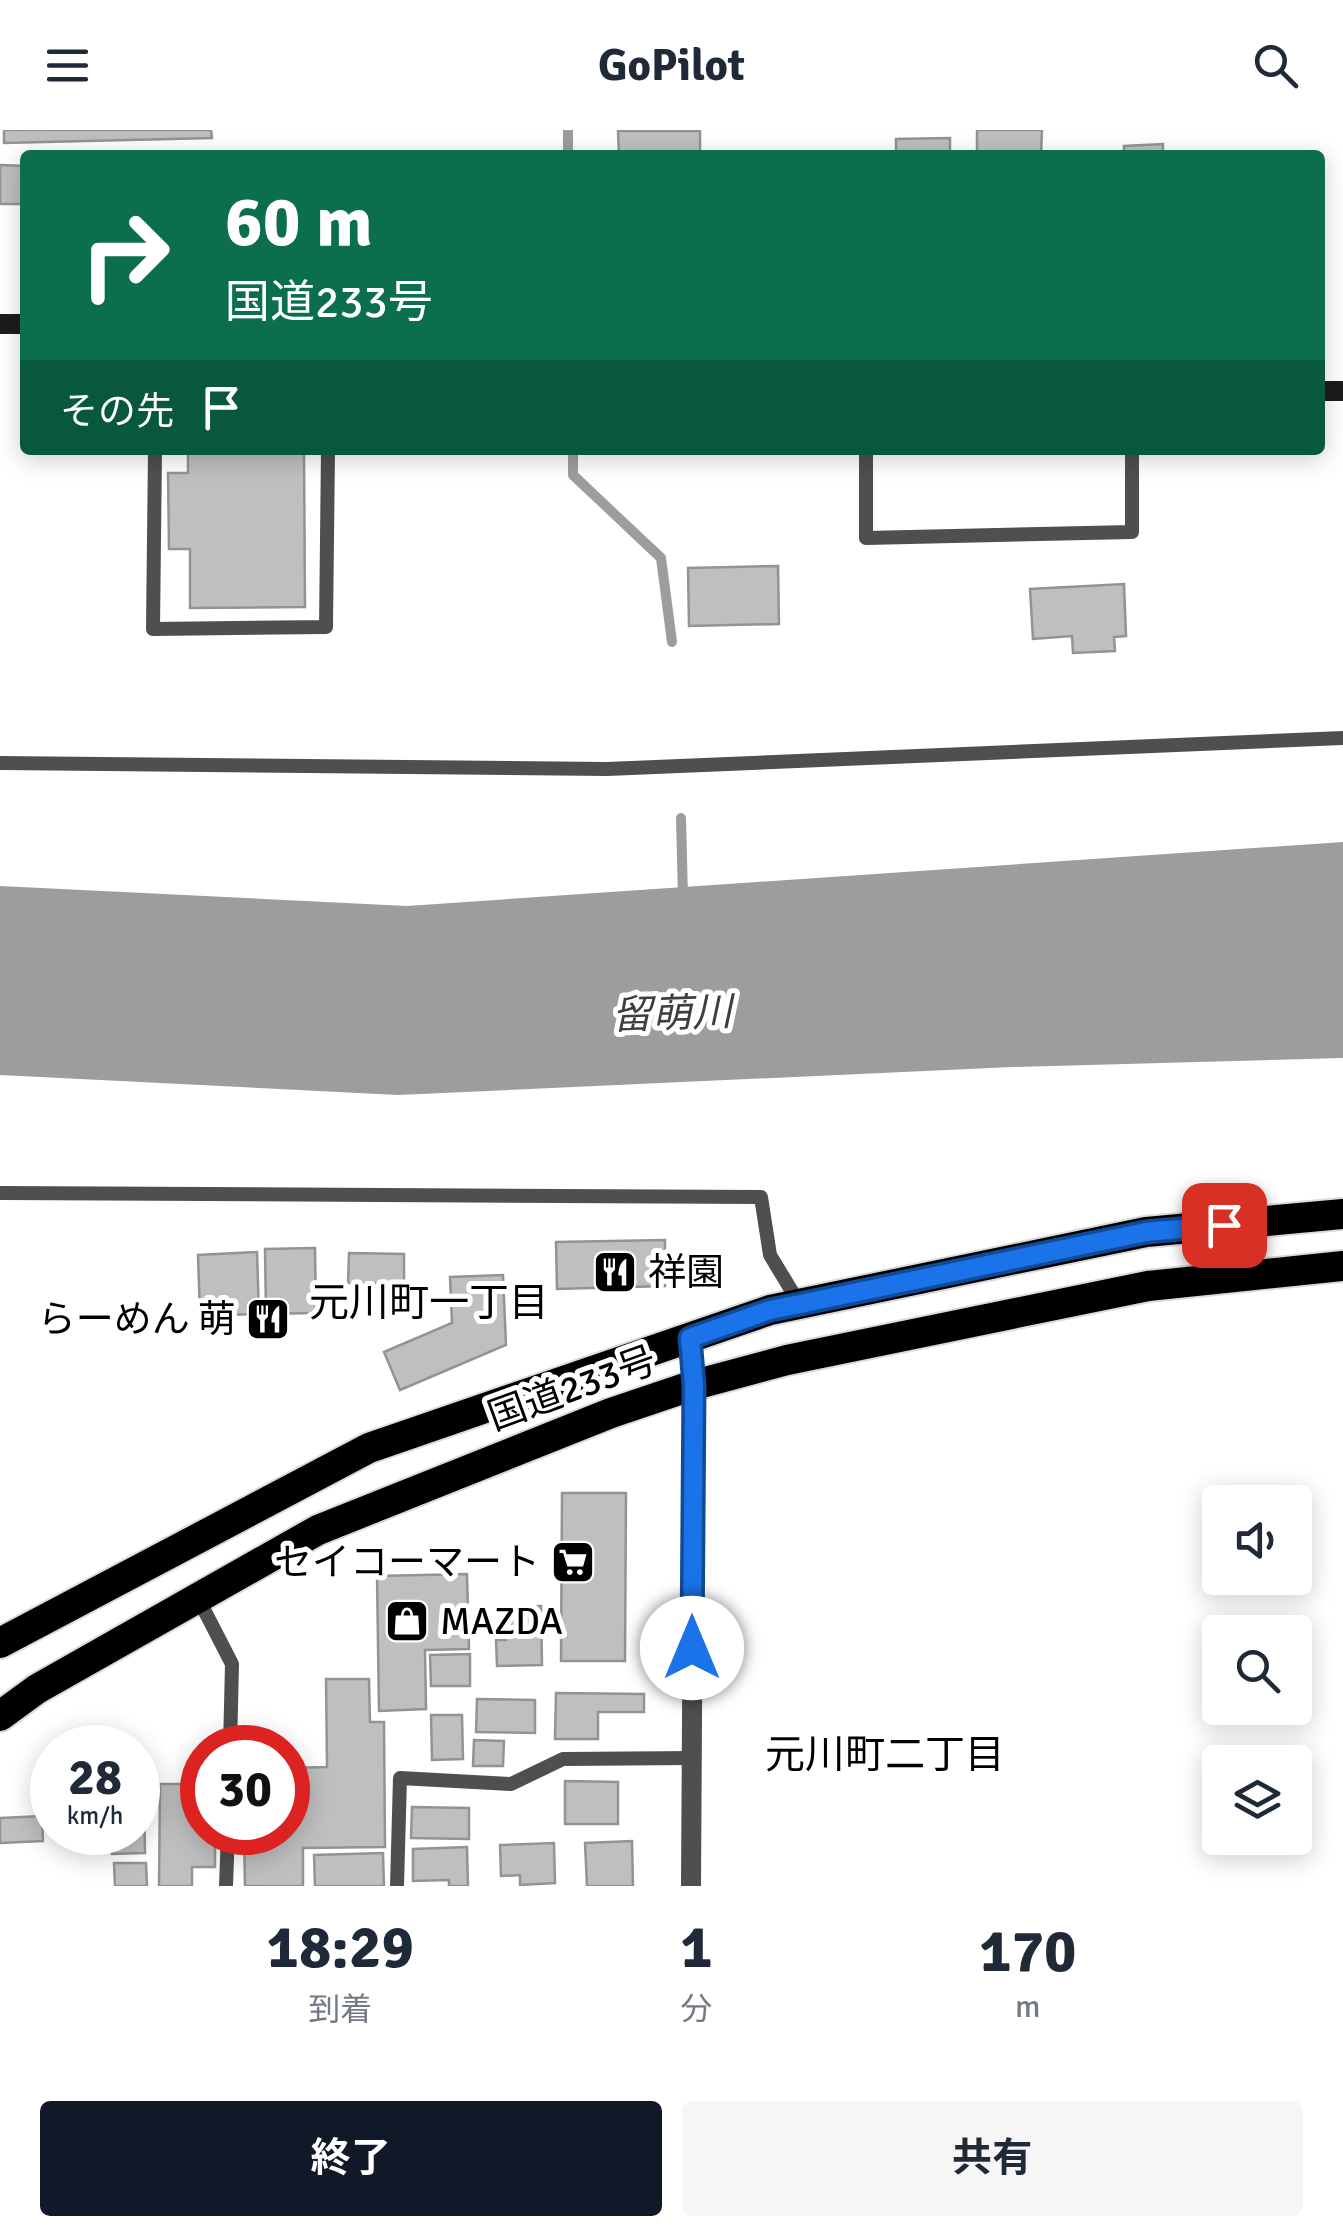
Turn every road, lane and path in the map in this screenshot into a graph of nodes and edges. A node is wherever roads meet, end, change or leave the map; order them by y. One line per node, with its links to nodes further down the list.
1 (155, 455): 2 (lane)
2 (328, 455)
3 (866, 455): 4 (lane)
4 (1132, 455)
5 (1343, 738): 6 (lane)
6 (0, 764)
7 (0, 1192): 10 (lane)
8 (1343, 1214): 10 (highway, 国道233号)
9 (1343, 1266): 12 (highway, 国道233号)
10 (800, 1304): 11 (highway, 国道233号)
11 (690, 1338): 12 (street); 14 (highway, 国道233号)
12 (694, 1386): 13 (highway, 国道233号); 17 (street)
13 (198, 1598): 15 (highway, 国道233号); 16 (lane)
14 (0, 1643)
15 (0, 1716)
16 (231, 1725)
17 (692, 1758): 20 (lane); 21 (street)
18 (227, 1855): 19 (lane)
19 (226, 1886)
20 (397, 1886)
21 (691, 1886)

